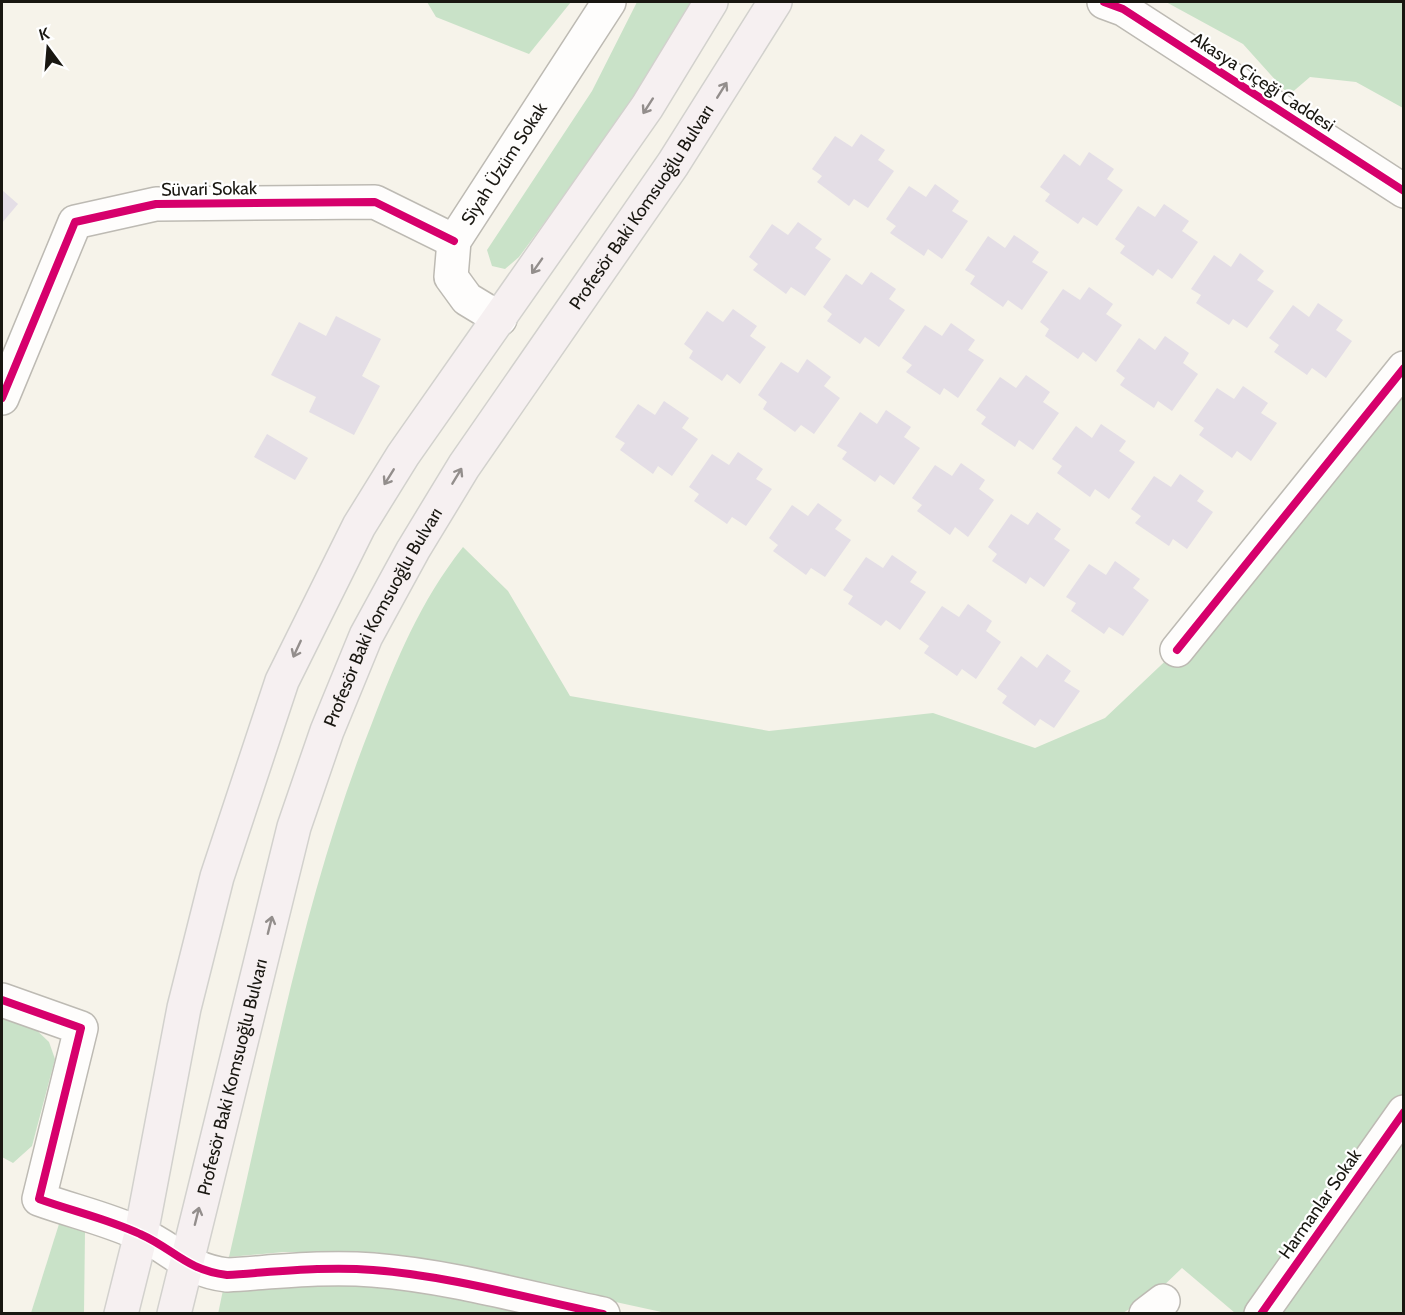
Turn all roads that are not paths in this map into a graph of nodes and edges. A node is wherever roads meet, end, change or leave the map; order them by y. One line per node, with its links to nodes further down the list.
1 (609, 2): 6 (street, Siyah Üzüm Sokak)
2 (711, 2): 7 (main road, one-way to 7)
3 (775, 2): 14 (main road, Profesör Baki Komsuoğlu Bulvarı, one-way to 3)
4 (1104, 2): 5 (street, Akasya Çiçeği Caddesi)
5 (1404, 192)
6 (454, 241): 7 (street, Siyah Üzüm Sokak); 9 (street, Süvari Sokak)
7 (500, 319): 13 (main road, one-way to 13)
8 (1404, 368): 10 (street)
9 (2, 398)
10 (1177, 650)
11 (2, 1000): 13 (street)
12 (1404, 1112): 18 (street, Harmanlar Sokak)
13 (141, 1234): 14 (street); 15 (main road)
14 (186, 1263): 16 (main road, Profesör Baki Komsuoğlu Bulvarı); 17 (street)
15 (121, 1314)
16 (174, 1314)
17 (603, 1314)
18 (1262, 1314)

